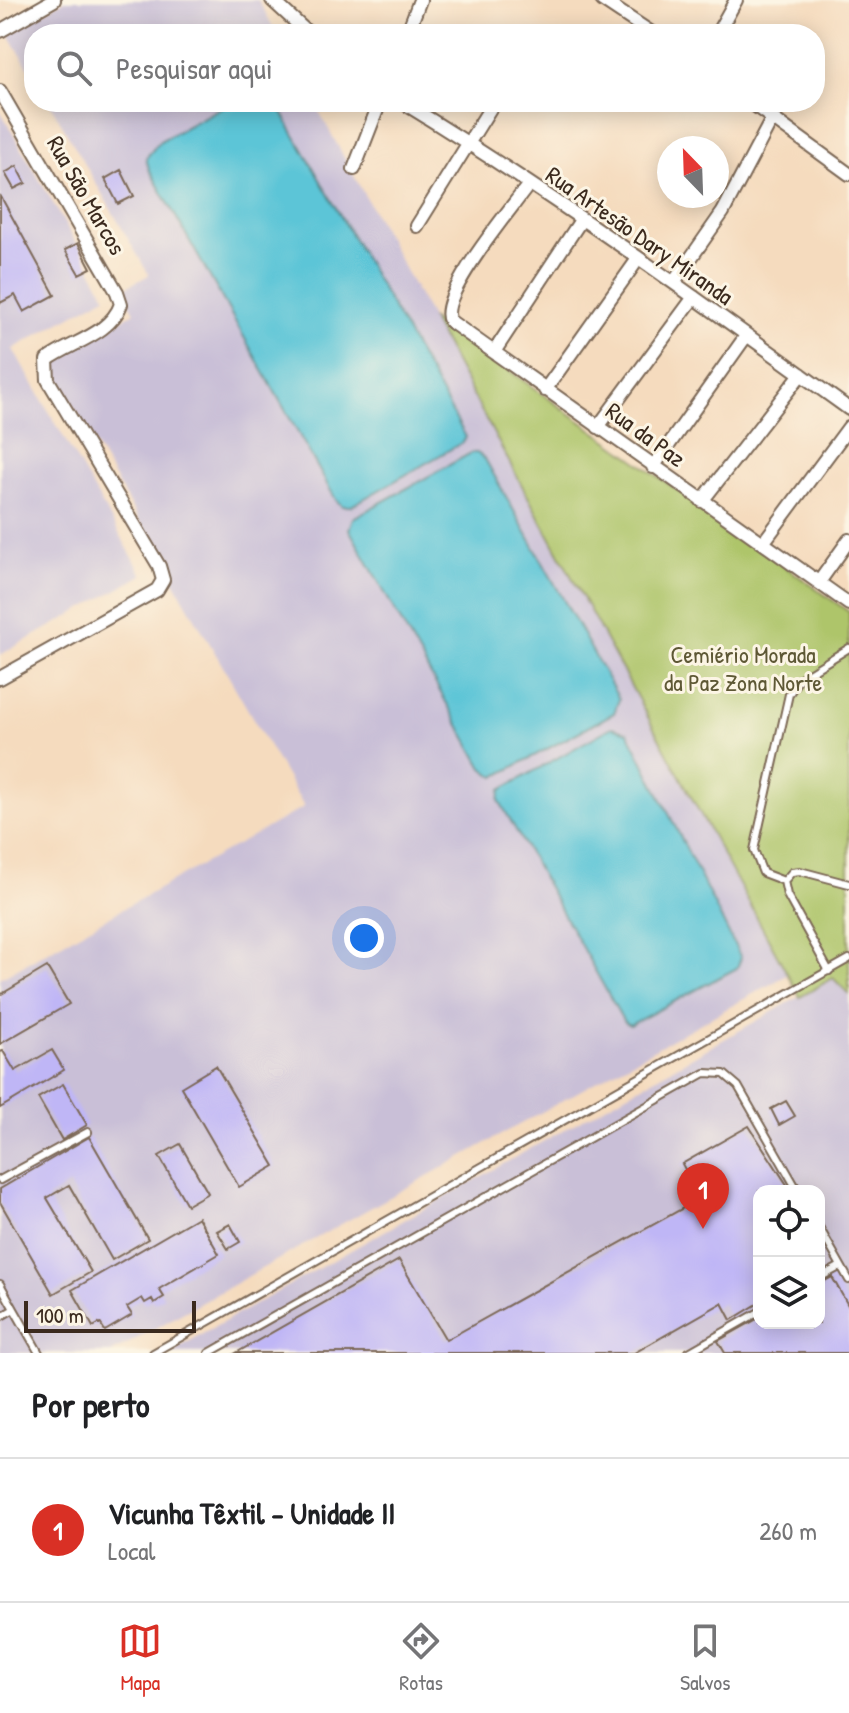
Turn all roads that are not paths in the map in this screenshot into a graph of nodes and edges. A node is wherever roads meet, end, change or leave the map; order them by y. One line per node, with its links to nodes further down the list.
1 (54, 0): 10 (street)
2 (272, 0): 6 (street)
3 (420, 0): 7 (street)
4 (602, 0): 8 (street)
5 (736, 0): 9 (street)
6 (298, 24)
7 (411, 24)
8 (638, 24)
9 (723, 24)
10 (0, 31)
11 (0, 91): 40 (street, Rua São Marcos)
12 (376, 112): 18 (street)
13 (418, 112): 17 (street, Rua Artesão Dary Miranda)
14 (489, 112): 17 (street)
15 (763, 112): 16 (street)
16 (772, 119): 19 (street); 24 (street)
17 (471, 144): 20 (street, Rua Artesão Dary Miranda); 22 (street)
18 (354, 169)
19 (849, 174)
20 (529, 184): 21 (street, Rua Artesão Dary Miranda); 27 (street, Rua da Paz)
21 (581, 220): 23 (street, Rua Artesão Dary Miranda); 27 (street)
22 (417, 226)
23 (638, 259): 24 (street, Rua Artesão Dary Miranda); 29 (street)
24 (674, 282): 25 (street, Rua Artesão Dary Miranda)
25 (694, 297): 26 (street, Rua Artesão Dary Miranda); 31 (street)
26 (746, 336): 28 (street, Rua Artesão Dary Miranda); 33 (street)
27 (494, 352): 29 (street, Rua da Paz)
28 (801, 374): 30 (street, Rua Artesão Dary Miranda); 34 (street)
29 (545, 390): 31 (street, Rua da Paz)
30 (849, 409)
31 (598, 427): 33 (street, Rua da Paz)
32 (849, 427): 36 (street)
33 (653, 467): 34 (street, Rua da Paz)
34 (702, 501): 36 (street, Rua da Paz)
35 (849, 540): 37 (street)
36 (763, 543): 37 (street, Rua da Paz)
37 (819, 582): 38 (street, Rua da Paz)
38 (849, 604)
39 (849, 648): 41 (lane)
40 (0, 678)
41 (784, 881): 42 (lane); 44 (lane)
42 (849, 884)
43 (849, 959): 44 (lane)
44 (829, 971): 57 (lane)
45 (88, 1132): 46 (lane)
46 (0, 1180)
47 (795, 1185): 58 (lane)
48 (825, 1238): 49 (lane)
49 (841, 1266): 50 (lane); 51 (lane)
50 (825, 1275)
51 (849, 1280)
52 (0, 1284): 53 (lane)
53 (14, 1309): 55 (lane); 56 (lane)
54 (753, 1315): 59 (lane)
55 (0, 1317)
56 (39, 1353)
57 (153, 1353)
58 (209, 1353)
59 (687, 1353)

